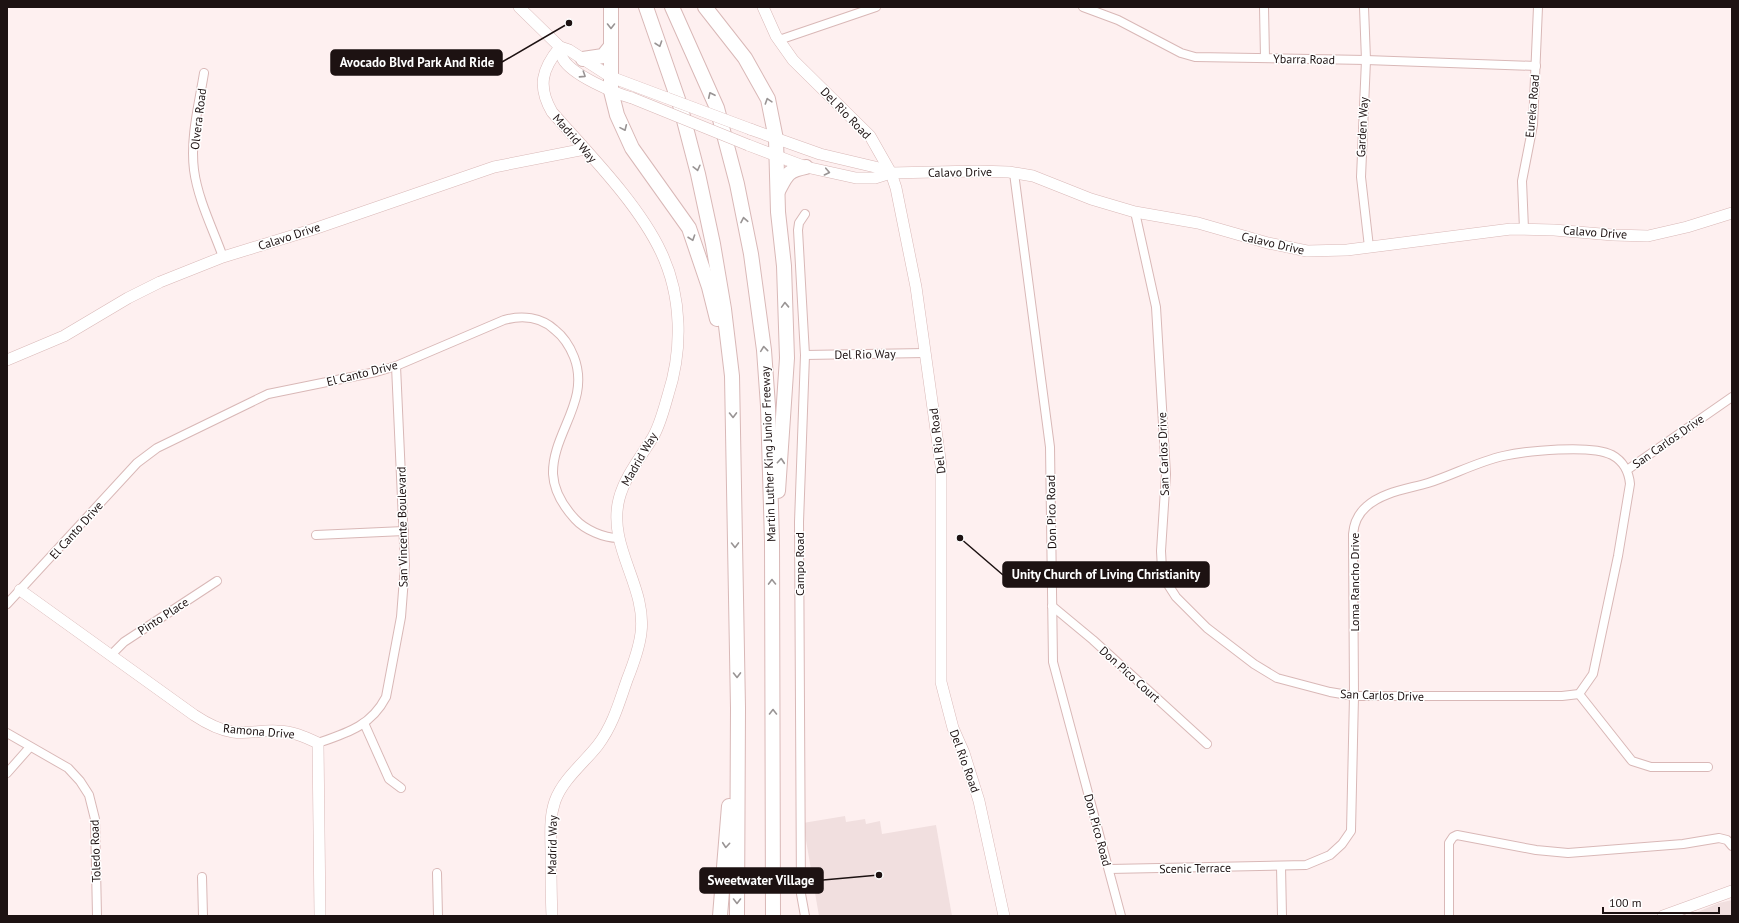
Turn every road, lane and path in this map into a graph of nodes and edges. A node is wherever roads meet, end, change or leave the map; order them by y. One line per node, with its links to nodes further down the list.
1 (519, 7): 14 (street)
2 (611, 7): 13 (highway, one-way to 13)
3 (646, 7): 39 (highway, one-way to 39)
4 (672, 7): 45 (highway, Martin Luther King Junior Freeway, one-way to 4)
5 (705, 7): 22 (highway, one-way to 5)
6 (763, 7): 12 (street, Del Rio Road)
7 (876, 7): 12 (street)
8 (1083, 7): 15 (street, Ybarra Road)
9 (1264, 7): 15 (street)
10 (1364, 7): 17 (street, Garden Way)
11 (1538, 7): 18 (street, Eureka Road)
12 (779, 40): 27 (street, Del Rio Road)
13 (611, 46): 16 (highway); 20 (highway)
14 (560, 47): 16 (street, Calavo Drive); 21 (street, Calavo Drive, one-way to 21); 23 (street, Madrid Way)
15 (1265, 58): 17 (street, Ybarra Road)
16 (583, 59): 20 (street, Calavo Drive)
17 (1366, 60): 18 (street, Ybarra Road); 33 (street, Garden Way)
18 (1536, 66): 32 (street, Eureka Road)
19 (204, 73): 34 (street, Olvera Road)
20 (611, 77): 21 (highway); 22 (street, Calavo Drive, bridge)
21 (611, 91): 24 (street, Calavo Drive, bridge); 39 (highway, one-way to 39)
22 (776, 139): 24 (highway); 27 (street, Calavo Drive)
23 (585, 150): 34 (street, Calavo Drive); 44 (street, Madrid Way)
24 (777, 156): 25 (street, Calavo Drive); 28 (highway)
25 (806, 167): 27 (street, Calavo Drive, one-way to 27); 28 (highway)
26 (1014, 173): 27 (street, Calavo Drive); 29 (street, Calavo Drive); 49 (street, Don Pico Road)
27 (891, 174): 35 (street, Del Rio Road)
28 (778, 191): 45 (highway, one-way to 28)
29 (1135, 212): 33 (street, Calavo Drive); 52 (street, San Carlos Drive)
30 (1732, 213): 32 (street, Calavo Drive)
31 (805, 214): 36 (street, Campo Road)
32 (1524, 229): 33 (street, Calavo Drive)
33 (1369, 247)
34 (223, 257): 37 (street, Calavo Drive)
35 (925, 353): 36 (street, Del Rio Way); 79 (street, Del Rio Road)
36 (805, 355): 78 (street, Campo Road)
37 (7, 360)
38 (396, 366): 42 (street, San Vincente Boulevard); 44 (street, El Canto Drive); 47 (street, El Canto Drive)
39 (732, 376): 53 (highway, one-way to 53)
40 (1732, 398): 41 (street, San Carlos Drive)
41 (1627, 470): 51 (street, San Carlos Drive); 52 (street, Loma Rancho Drive)
42 (404, 531): 43 (street); 54 (street, San Vincente Boulevard)
43 (316, 535)
44 (618, 538): 73 (street, Madrid Way)
45 (772, 541): 59 (highway, Martin Luther King Junior Freeway, one-way to 45)
46 (217, 581): 50 (street, Pinto Place)
47 (20, 590): 48 (street, El Canto Drive); 50 (street, Ramona Drive)
48 (7, 604)
49 (1052, 606): 57 (street, Don Pico Court); 65 (street, Don Pico Road)
50 (111, 655): 56 (street, Ramona Drive)
51 (1579, 694): 52 (street, San Carlos Drive); 60 (street)
52 (1354, 696): 64 (street, Loma Rancho Drive)
53 (738, 708): 74 (highway, one-way to 74); 75 (highway, one-way to 75)
54 (364, 724): 56 (street, San Vincente Boulevard); 62 (street)
55 (7, 733): 58 (street, Toledo Road)
56 (318, 743): 71 (street)
57 (1207, 744)
58 (30, 747): 61 (street); 69 (street, Toledo Road)
59 (773, 751): 76 (highway, Martin Luther King Junior Freeway); 77 (highway)
60 (1708, 767)
61 (7, 773)
62 (401, 788)
63 (1732, 846): 82 (street)
64 (1282, 866): 65 (street, Scenic Terrace); 81 (street)
65 (1109, 869): 80 (street, Don Pico Road)
66 (437, 873): 72 (street)
67 (202, 877): 70 (street)
68 (1732, 891): 83 (street)
69 (97, 916)
70 (203, 916)
71 (320, 916)
72 (438, 916)
73 (552, 916)
74 (720, 916)
75 (737, 916)
76 (773, 916)
77 (779, 916)
78 (805, 916)
79 (1004, 916)
80 (1121, 916)
81 (1282, 916)
82 (1449, 916)
83 (1663, 916)

